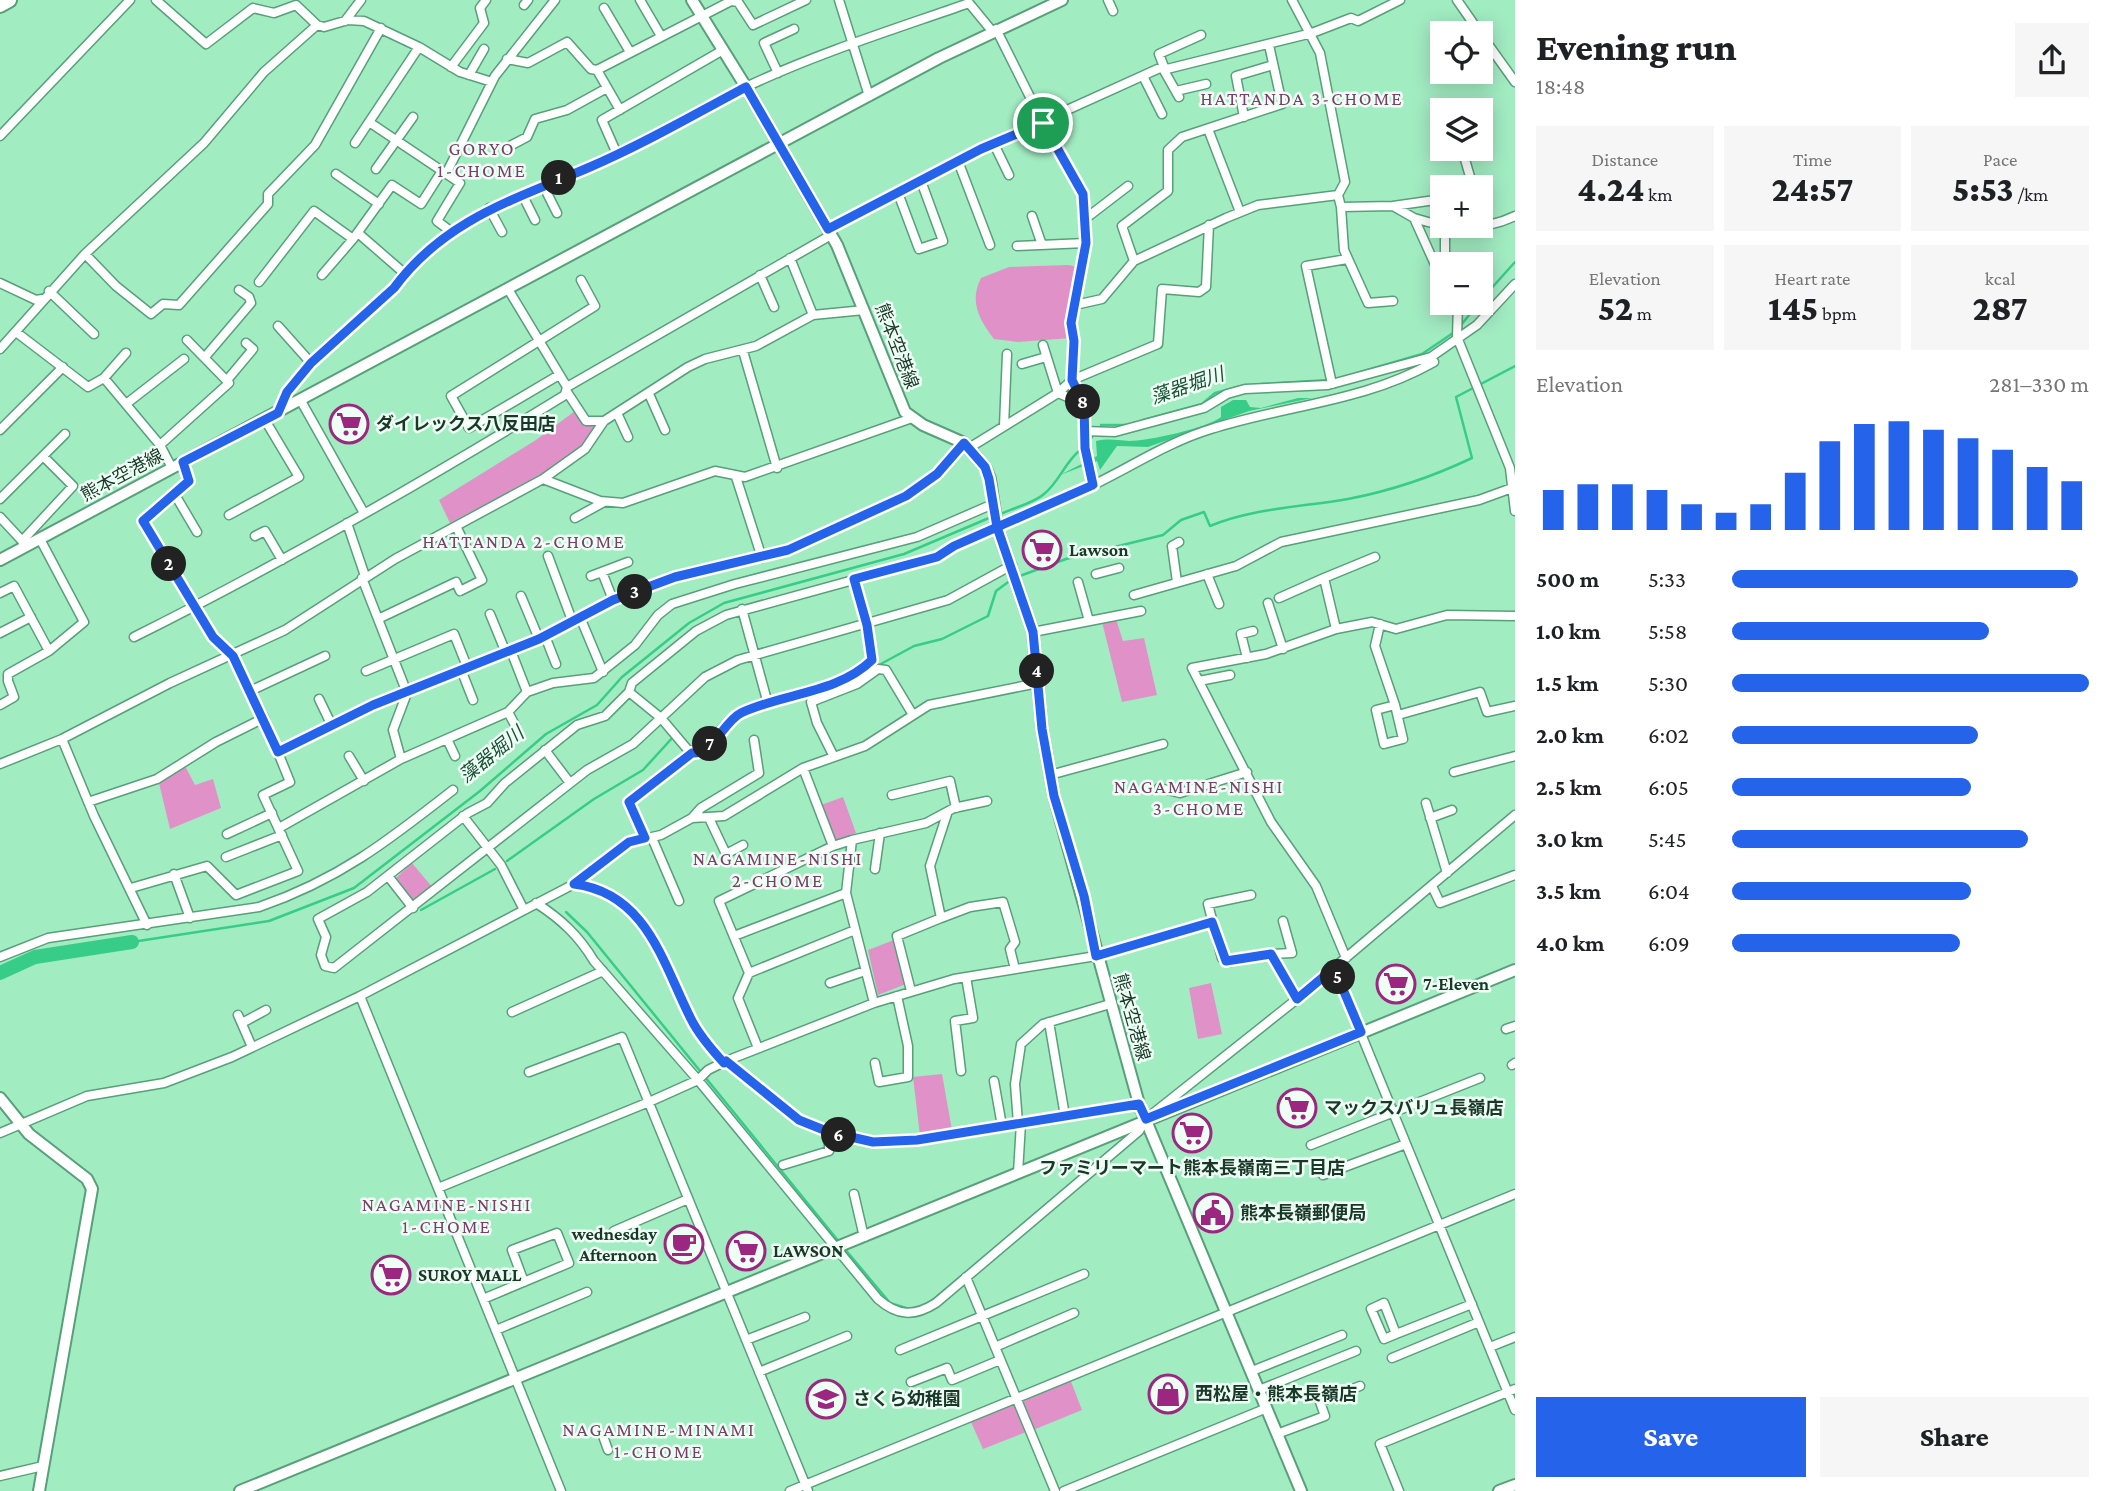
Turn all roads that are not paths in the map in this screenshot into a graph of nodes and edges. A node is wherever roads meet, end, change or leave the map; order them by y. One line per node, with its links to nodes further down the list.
1 (9, 0): 17 (highway)
2 (130, 0): 58 (street)
3 (156, 0): 16 (street)
4 (361, 0): 21 (street)
5 (486, 0): 39 (street)
6 (555, 0): 37 (street)
7 (640, 0): 29 (street)
8 (692, 0): 20 (main road)
9 (806, 0): 20 (street)
10 (839, 0): 30 (street)
11 (1062, 0): 26 (main road, 熊本空港線)
12 (1108, 0): 19 (street)
13 (1292, 0): 27 (street)
14 (1400, 0): 27 (street)
15 (1457, 0): 22 (street)
16 (293, 3): 23 (street)
17 (0, 5)
18 (604, 8): 36 (street)
19 (1113, 11)
20 (701, 15): 29 (street); 34 (main road)
21 (345, 21): 23 (street); 24 (street)
22 (1472, 21)
23 (317, 24): 100 (street)
24 (382, 28): 32 (street); 100 (street)
25 (794, 29): 42 (street)
26 (994, 30): 30 (street); 50 (main road, 熊本空港線); 56 (street)
27 (1312, 33): 31 (street); 75 (street)
28 (1201, 35): 40 (street)
29 (661, 36): 36 (street)
30 (851, 44): 42 (street); 50 (street)
31 (1269, 45): 38 (street); 40 (street)
32 (419, 47): 39 (street); 55 (street)
33 (484, 49): 43 (street)
34 (723, 50): 48 (main road); 51 (street)
35 (1493, 51): 46 (street)
36 (630, 52): 41 (street)
37 (507, 59): 41 (street); 45 (street)
38 (1273, 65): 54 (street); 54 (street)
39 (451, 67): 43 (street)
40 (1163, 67): 44 (street); 47 (street)
41 (597, 70): 49 (street)
42 (778, 73): 48 (street)
43 (469, 75): 45 (street)
44 (1143, 76): 52 (street); 56 (street)
45 (492, 82): 67 (street)
46 (1515, 82)
47 (1206, 84)
48 (746, 87): 62 (main road); 64 (street)
49 (607, 88): 51 (street); 63 (street)
50 (869, 96): 62 (main road, 熊本空港線)
51 (620, 110): 64 (street)
52 (1161, 114)
53 (412, 117): 59 (street)
54 (1244, 117): 57 (street)
55 (369, 122): 59 (street); 60 (street)
56 (1043, 123): 61 (street); 86 (street)
57 (1208, 129): 81 (street); 103 (street)
58 (0, 136)
59 (396, 140): 66 (street); 67 (street)
60 (355, 143)
61 (994, 144): 65 (street); 69 (street)
62 (779, 145): 92 (main road, 熊本空港線); 111 (main road, 熊本空港線)
63 (508, 147)
64 (617, 154): 71 (street)
65 (958, 162): 70 (street); 96 (street)
66 (376, 169)
67 (444, 172): 77 (street); 93 (street)
68 (336, 174): 77 (street)
69 (1009, 175)
70 (921, 181): 73 (street); 73 (street)
71 (542, 185): 74 (street); 82 (street)
72 (1128, 186): 86 (street)
73 (898, 193): 92 (street)
74 (522, 194): 80 (street); 87 (street)
75 (1338, 195): 79 (street); 81 (street)
76 (1430, 200): 78 (street)
77 (379, 204): 94 (street)
78 (1393, 206): 79 (street); 85 (street)
79 (1342, 207): 102 (street)
80 (489, 208): 91 (street); 93 (street)
81 (1240, 212): 89 (street)
82 (557, 213)
83 (1031, 216): 97 (street)
84 (1515, 216): 90 (street)
85 (1414, 218): 88 (street); 99 (street)
86 (1085, 219): 95 (street)
87 (535, 220)
88 (1430, 223)
89 (1209, 225): 103 (street); 143 (street)
90 (1493, 225)
91 (502, 232)
92 (830, 232): 101 (street); 118 (main road, 熊本空港線)
93 (453, 233): 104 (street)
94 (356, 236): 104 (street); 105 (street); 108 (street)
95 (1086, 243): 97 (street); 116 (street)
96 (990, 245)
97 (1042, 245): 98 (street)
98 (1017, 246)
99 (1430, 253)
100 (85, 254): 113 (street)
101 (790, 258): 106 (street); 119 (street)
102 (1347, 259): 115 (street); 144 (street)
103 (1134, 261): 116 (street)
104 (404, 273): 137 (street)
105 (322, 275)
106 (760, 275): 117 (street); 145 (street)
107 (581, 280): 127 (street)
108 (259, 282)
109 (0, 283): 114 (street)
110 (1515, 284): 124 (street)
111 (508, 289): 127 (street); 148 (main road, 熊本空港線)
112 (239, 290): 134 (street)
113 (49, 291): 114 (street); 123 (street)
114 (42, 299): 122 (street)
115 (1393, 301)
116 (1075, 305): 143 (street)
117 (774, 307)
118 (864, 310): 119 (street); 153 (main road, 熊本空港線)
119 (813, 315): 130 (street)
120 (1458, 315): 124 (street)
121 (278, 326): 137 (street)
122 (16, 332): 129 (street); 139 (street)
123 (94, 334)
124 (1457, 337): 133 (street); 168 (street)
125 (187, 340): 134 (street)
126 (246, 343): 142 (street)
127 (538, 344): 140 (street); 140 (street)
128 (1043, 345): 135 (street)
129 (1, 347)
130 (743, 351): 147 (street); 167 (street)
131 (126, 354): 141 (street)
132 (1007, 354): 156 (street)
133 (1431, 356): 144 (street); 171 (street)
134 (205, 357): 142 (street)
135 (1046, 357): 138 (street); 146 (street)
136 (184, 359): 149 (street)
137 (311, 363): 151 (street)
138 (1022, 364)
139 (63, 367): 141 (street); 157 (street)
140 (559, 374): 145 (street)
141 (104, 378): 149 (street)
142 (228, 379): 162 (street)
143 (1072, 380): 146 (street); 150 (street)
144 (1332, 384): 159 (street)
145 (567, 389): 155 (street); 178 (street)
146 (1058, 393): 150 (street); 156 (street)
147 (649, 394): 152 (street); 158 (street)
148 (301, 401): 151 (main road, 熊本空港線); 178 (street)
149 (126, 404): 162 (street)
150 (1084, 404): 159 (street)
151 (278, 413): 154 (main road, 熊本空港線)
152 (617, 413): 155 (street); 161 (street)
153 (912, 418): 163 (main road); 167 (street)
154 (265, 420): 165 (main road, 熊本空港線); 179 (street)
155 (604, 421): 170 (street)
156 (1004, 426): 163 (street)
157 (0, 430)
158 (665, 430)
159 (1084, 431): 171 (street)
160 (65, 434): 164 (street)
161 (628, 437)
162 (160, 445): 166 (street)
163 (967, 445): 184 (main road, 熊本空港線); 192 (street)
164 (43, 456): 174 (street); 189 (street)
165 (183, 462): 166 (main road, 熊本空港線); 173 (street)
166 (172, 468): 187 (main road, 熊本空港線)
167 (776, 468): 169 (street)
168 (1513, 474): 172 (street)
169 (736, 477): 175 (street); 192 (street)
170 (544, 479): 175 (street); 183 (street)
171 (1093, 485): 184 (street)
172 (1512, 488): 177 (street); 200 (street)
173 (174, 493): 185 (street); 214 (street)
174 (0, 499)
175 (604, 502): 181 (street)
176 (986, 507): 242 (street)
177 (1515, 507)
178 (364, 513): 182 (street)
179 (229, 515)
180 (0, 517): 189 (street)
181 (575, 518)
182 (347, 523): 194 (street); 202 (street)
183 (456, 526): 202 (street); 220 (street)
184 (997, 527): 198 (main road, 熊本空港線); 204 (street)
185 (197, 532)
186 (255, 536): 194 (street)
187 (40, 539): 189 (main road, 熊本空港線); 232 (street)
188 (1179, 542): 206 (street)
189 (24, 543): 193 (main road, 熊本空港線)
190 (548, 556): 221 (street)
191 (1375, 557): 203 (street)
192 (762, 558): 211 (street)
193 (0, 560)
194 (282, 560): 214 (street)
195 (628, 562): 197 (street)
196 (1119, 568): 199 (street)
197 (603, 572): 201 (street); 211 (street)
198 (1015, 573): 224 (street); 227 (main road, 熊本空港線)
199 (1096, 574)
200 (1207, 574): 206 (street); 213 (street)
201 (591, 576)
202 (364, 577): 220 (street); 234 (street)
203 (1324, 578): 210 (street); 225 (street)
204 (854, 579): 215 (street); 224 (street)
205 (1078, 582): 222 (street)
206 (1177, 582): 208 (street)
207 (0, 593): 218 (street)
208 (1134, 594)
209 (521, 596): 230 (street)
210 (1279, 598)
211 (613, 600): 221 (street)
212 (1268, 603): 231 (street)
213 (1219, 604)
214 (195, 606): 229 (street); 234 (street)
215 (742, 610): 236 (street); 248 (street)
216 (1141, 611): 222 (street)
217 (490, 614): 233 (street)
218 (30, 617): 228 (street); 232 (street)
219 (1515, 617): 223 (street)
220 (378, 619): 238 (street)
221 (577, 620): 230 (street); 242 (street)
222 (1089, 621): 227 (street)
223 (1380, 624): 225 (street); 254 (street)
224 (867, 625): 236 (street); 253 (street)
225 (1336, 629): 231 (street)
226 (1253, 631): 237 (street)
227 (1033, 632): 245 (main road, 熊本空港線)
228 (0, 633)
229 (134, 637)
230 (542, 637): 233 (street); 239 (street)
231 (1283, 649): 237 (street)
232 (49, 651): 252 (street)
233 (509, 652): 241 (street); 247 (street)
234 (233, 656): 246 (street); 263 (street)
235 (326, 656): 246 (street)
236 (756, 656): 253 (street); 260 (street)
237 (1247, 658): 244 (street)
238 (395, 659): 240 (street); 241 (street); 249 (street)
239 (556, 664)
240 (366, 671)
241 (465, 671): 249 (street); 251 (street)
242 (603, 672): 247 (street)
243 (1230, 675): 244 (street)
244 (1199, 681): 277 (street)
245 (1038, 683): 257 (street); 279 (main road, 熊本空港線)
246 (250, 691): 259 (street)
247 (527, 692): 256 (street)
248 (629, 692): 260 (street); 267 (street)
249 (407, 693): 262 (street); 274 (street)
250 (319, 699): 262 (street)
251 (473, 700)
252 (0, 705)
253 (768, 705): 269 (street)
254 (1395, 705): 258 (street); 258 (street)
255 (1515, 706): 258 (street)
256 (508, 712): 261 (street); 264 (street)
257 (913, 715): 271 (street); 271 (street)
258 (1398, 715)
259 (264, 718): 268 (street); 286 (street)
260 (662, 719): 269 (street); 281 (street)
261 (514, 724)
262 (332, 726): 268 (street)
263 (62, 739): 275 (street); 286 (street)
264 (447, 739): 272 (street); 274 (street)
265 (754, 740): 294 (street)
266 (1163, 744): 279 (street)
267 (545, 750): 281 (street); 293 (street)
268 (278, 752): 290 (street)
269 (692, 753): 300 (street)
270 (349, 755): 280 (street)
271 (833, 755): 276 (street)
272 (455, 756)
273 (1515, 756): 278 (street)
274 (401, 759): 280 (street)
275 (0, 764)
276 (803, 768): 295 (street); 303 (street)
277 (1247, 772): 282 (street); 330 (street)
278 (1454, 772)
279 (1050, 775): 328 (main road, 熊本空港線)
280 (364, 781): 297 (street)
281 (570, 783): 304 (street)
282 (1159, 788)
283 (453, 790): 320 (street)
284 (891, 795): 288 (street)
285 (987, 801): 288 (street)
286 (89, 803): 313 (street)
287 (1426, 803): 296 (street)
288 (956, 807): 291 (street)
289 (1452, 810): 296 (street)
290 (272, 813): 297 (street); 299 (street)
291 (947, 814): 298 (street); 321 (street)
292 (1515, 815): 307 (street)
293 (463, 816): 304 (street); 310 (street)
294 (692, 818): 295 (street); 300 (street)
295 (709, 818): 302 (street)
296 (1430, 818): 307 (street)
297 (280, 831): 305 (street); 308 (street)
298 (880, 833): 301 (street); 306 (street)
299 (227, 834)
300 (648, 838): 311 (street); 316 (street)
301 (852, 840): 303 (street); 314 (street)
302 (743, 845)
303 (833, 846): 326 (street)
304 (488, 849): 318 (street); 319 (street)
305 (226, 857)
306 (875, 869)
307 (1447, 873): 312 (street)
308 (174, 874): 313 (street); 320 (street)
309 (1515, 875): 312 (street)
310 (388, 876): 318 (street); 318 (street)
311 (574, 884): 317 (street); 351 (street)
312 (1432, 886): 330 (street)
313 (131, 888): 324 (street)
314 (846, 893): 325 (street); 326 (street)
315 (1251, 895): 323 (street)
316 (679, 901)
317 (536, 903): 319 (street); 334 (street)
318 (414, 908)
319 (524, 910): 340 (street)
320 (190, 918): 324 (street)
321 (941, 918): 332 (street); 339 (street)
322 (1283, 920): 327 (street)
323 (1212, 922): 327 (street); 328 (street)
324 (147, 925): 329 (street)
325 (855, 930): 335 (street); 336 (street)
326 (734, 936): 336 (street)
327 (1271, 954): 342 (street)
328 (1096, 956): 332 (street); 344 (main road, 熊本空港線)
329 (0, 957)
330 (1346, 958): 331 (street)
331 (1334, 968): 342 (street); 348 (street)
332 (1014, 969): 337 (street)
333 (1515, 970): 348 (main road)
334 (603, 971): 346 (street); 356 (street)
335 (865, 971): 338 (street); 343 (street)
336 (749, 972): 350 (street)
337 (967, 977): 339 (street); 353 (street)
338 (830, 983)
339 (911, 991): 341 (street)
340 (360, 996): 349 (street); 374 (street)
341 (897, 996): 343 (street); 352 (street)
342 (1297, 999): 363 (street)
343 (874, 1003): 350 (street)
344 (1110, 1004): 347 (street); 360 (main road, 熊本空港線)
345 (266, 1010): 349 (street)
346 (512, 1012)
347 (1049, 1023): 362 (street); 364 (street)
348 (1361, 1032): 361 (street); 363 (main road)
349 (252, 1047): 365 (street)
350 (758, 1048): 351 (street)
351 (725, 1062): 356 (street); 367 (street)
352 (874, 1063)
353 (961, 1071)
354 (528, 1072): 359 (street)
355 (1480, 1078): 361 (street)
356 (698, 1080): 359 (street); 381 (street)
357 (994, 1082): 366 (street)
358 (0, 1098): 365 (main road)
359 (649, 1102): 374 (street); 377 (street)
360 (1139, 1104): 362 (street); 363 (main road, 熊本空港線)
361 (1393, 1112): 369 (street); 370 (street)
362 (1065, 1116): 364 (street)
363 (1146, 1119): 372 (main road); 383 (street); 389 (main road, 熊本空港線)
364 (1019, 1123): 366 (street); 372 (street)
365 (22, 1126): 368 (street); 419 (main road)
366 (1002, 1126): 367 (street)
367 (829, 1132): 371 (street)
368 (0, 1133)
369 (1406, 1144): 373 (street); 378 (street)
370 (1311, 1145)
371 (783, 1165)
372 (1018, 1173): 380 (main road)
373 (1323, 1175)
374 (438, 1188): 387 (street)
375 (854, 1194): 380 (street)
376 (1515, 1194): 378 (street)
377 (688, 1199): 379 (street); 386 (street)
378 (1439, 1224): 388 (street); 389 (street)
379 (614, 1231)
380 (864, 1237): 381 (main road)
381 (835, 1248): 383 (street); 386 (main road)
382 (1084, 1273): 391 (street)
383 (966, 1277): 391 (street)
384 (524, 1282): 384 (street); 387 (street)
385 (587, 1292): 394 (street)
386 (726, 1293): 399 (street); 408 (main road)
387 (483, 1299): 394 (street)
388 (1472, 1304): 393 (street); 395 (street)
389 (1228, 1312): 406 (main road, 熊本空港線); 413 (street)
390 (1074, 1313): 400 (street)
391 (982, 1316): 400 (street); 402 (street)
392 (805, 1317): 399 (street)
393 (1479, 1322): 401 (street); 404 (street)
394 (496, 1330): 408 (street)
395 (1396, 1334)
396 (1342, 1335): 406 (street)
397 (847, 1336): 407 (street)
398 (1515, 1337): 401 (street)
399 (746, 1340): 407 (street)
400 (995, 1347): 405 (street)
401 (1490, 1348): 412 (street)
402 (900, 1350)
403 (1356, 1351): 411 (street)
404 (1392, 1358)
405 (1000, 1360): 409 (street); 413 (street)
406 (1252, 1371): 411 (main road, 熊本空港線)
407 (759, 1372): 422 (street)
408 (516, 1379): 424 (main road); 425 (street)
409 (911, 1382)
410 (1360, 1386): 416 (street)
411 (1259, 1390): 414 (main road, 熊本空港線)
412 (1512, 1391): 415 (street); 430 (street)
413 (1016, 1398): 422 (street); 427 (street)
414 (1267, 1408): 416 (main road, 熊本空港線); 428 (street)
415 (1515, 1410)
416 (1277, 1434): 429 (main road, 熊本空港線)
417 (603, 1436): 418 (street)
418 (608, 1450)
419 (43, 1466): 420 (street); 423 (main road)
420 (0, 1476)
421 (1515, 1485): 431 (main road)
422 (807, 1488): 426 (street)
423 (39, 1491)
424 (240, 1491)
425 (561, 1491)
426 (790, 1491)
427 (1055, 1491)
428 (1064, 1491)
429 (1301, 1491)
430 (1399, 1491)
431 (1499, 1491)

